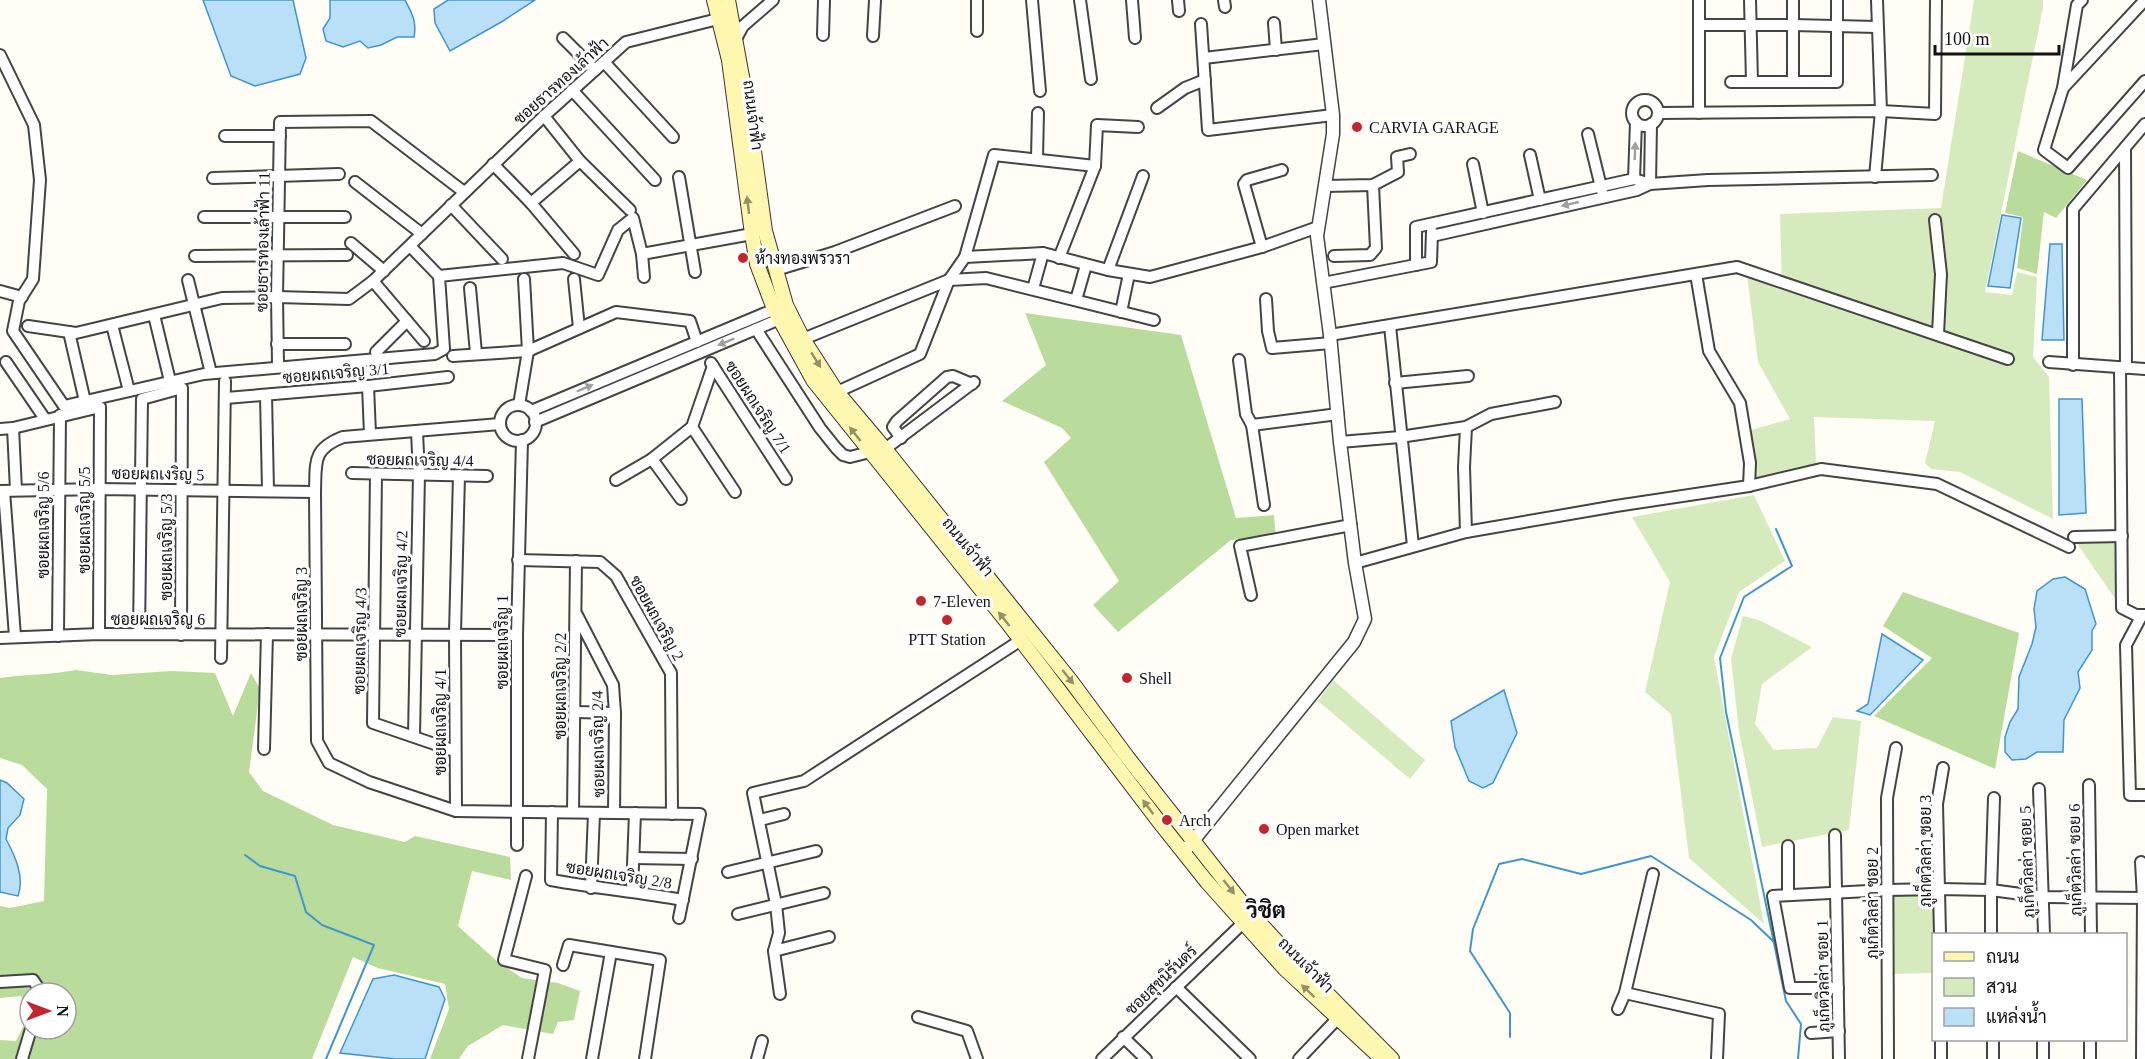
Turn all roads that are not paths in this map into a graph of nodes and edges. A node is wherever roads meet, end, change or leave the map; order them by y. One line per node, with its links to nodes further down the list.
1 (714, 0): 19 (main road, ถนนเจ้าฟ้า)
2 (728, 0): 19 (main road, ถนนเจ้าฟ้า)
3 (773, 0): 32 (street)
4 (824, 0): 28 (street)
5 (875, 0): 29 (street)
6 (977, 0): 27 (street)
7 (1032, 0): 48 (street)
8 (1080, 0): 40 (street)
9 (1132, 0): 31 (street)
10 (1319, 0): 33 (street)
11 (1699, 0): 22 (street)
12 (1750, 0): 23 (street)
13 (1793, 0): 24 (street)
14 (1838, 0): 25 (street)
15 (1877, 0): 26 (street)
16 (1936, 0): 50 (street)
17 (2082, 0): 46 (street)
18 (2145, 0): 46 (street)
19 (725, 17): 32 (main road, ถนนเจ้าฟ้า); 37 (street, ซอยธารทองเล้าฟ้า); 101 (main road, ถนนเจ้าฟ้า, one-way to 19)
20 (1274, 23): 34 (street)
21 (1201, 24): 36 (street)
22 (1699, 25): 23 (street); 53 (street)
23 (1750, 25): 24 (street); 44 (street)
24 (1793, 25): 25 (street); 45 (street)
25 (1838, 27): 26 (street); 45 (street)
26 (1877, 27): 50 (street)
27 (977, 31)
28 (823, 35)
29 (873, 36)
30 (562, 38): 38 (street)
31 (1135, 38)
32 (736, 39): 119 (main road, ถนนเจ้าฟ้า)
33 (1324, 44): 34 (street); 54 (street)
34 (1276, 50): 36 (street)
35 (0, 55): 39 (street)
36 (1204, 58): 41 (street)
37 (604, 62): 38 (street, ซอยธารทองเล้าฟ้า); 63 (street)
38 (595, 70): 47 (street, ซอยธารทองเล้าฟ้า)
39 (4, 77): 136 (street)
40 (1091, 79)
41 (1205, 80): 49 (street); 54 (street)
42 (2145, 81): 46 (street)
43 (1731, 82): 44 (street)
44 (1752, 82): 45 (street)
45 (1793, 82)
46 (2063, 88)
47 (572, 90): 55 (street, ซอยธารทองเล้าฟ้า); 81 (street)
48 (1040, 91)
49 (1157, 108)
50 (1881, 111): 53 (street); 78 (street)
51 (1038, 113): 67 (street)
52 (1658, 113): 53 (street); 56 (street); 57 (street)
53 (1700, 113)
54 (1333, 115): 85 (street)
55 (544, 116): 68 (street); 69 (street, ซอยธารทองเล้าฟ้า)
56 (1636, 122): 57 (street); 80 (street, one-way to 56)
57 (1651, 124): 83 (street)
58 (2145, 124): 64 (street)
59 (1138, 127): 71 (street)
60 (1588, 134): 86 (street)
61 (225, 136): 62 (street)
62 (280, 136): 74 (street, ซอยธารทองเล้าฟ้า 11); 87 (street, ซอยธารทองเล้าฟ้า 11)
63 (673, 137)
64 (2125, 148): 169 (street); 171 (street)
65 (1410, 154): 84 (street)
66 (1530, 155): 88 (street)
67 (1037, 158): 71 (street); 114 (street)
68 (580, 161): 89 (street); 92 (street)
69 (493, 164): 87 (street, ซอยธารทองเล้าฟ้า); 89 (street)
70 (1473, 164): 93 (street)
71 (1095, 166): 115 (street)
72 (1282, 170): 106 (street)
73 (339, 174): 74 (street)
74 (279, 175): 79 (street); 95 (street, ซอยธารทองเล้าฟ้า 11)
75 (1932, 175): 78 (street)
76 (1143, 176): 120 (street)
77 (679, 177): 104 (street)
78 (1875, 177): 83 (street)
79 (213, 178)
80 (1634, 179): 83 (street); 86 (street)
81 (655, 180)
82 (355, 182): 100 (street)
83 (1650, 184): 86 (street)
84 (1373, 185): 85 (street); 113 (street)
85 (1324, 186): 99 (street)
86 (1602, 191): 88 (street); 102 (street, one-way to 102)
87 (464, 192): 90 (street, ซอยธารทองเล้าฟ้า)
88 (1540, 200): 93 (street)
89 (531, 203): 108 (street)
90 (451, 206): 100 (street, ซอยธารทองเล้าฟ้า); 116 (street)
91 (955, 206): 119 (street)
92 (630, 210)
93 (1484, 213): 98 (street)
94 (204, 217): 95 (street)
95 (279, 217): 96 (street); 112 (street, ซอยธารทองเล้าฟ้า 11)
96 (345, 217)
97 (1935, 220): 152 (street)
98 (1432, 224): 102 (street); 118 (street)
99 (1318, 227): 106 (street); 132 (street)
100 (422, 234): 105 (street, ซอยธารทองเล้าฟ้า)
101 (752, 234): 104 (street); 141 (main road, ถนนเจ้าฟ้า)
102 (1432, 236): 118 (street)
103 (351, 243): 121 (street)
104 (691, 245): 109 (street); 122 (street)
105 (410, 246): 121 (street, ซอยธารทองเล้าฟ้า); 123 (street)
106 (1262, 247): 124 (street)
107 (1043, 253): 114 (street); 115 (street); 134 (street)
108 (574, 254)
109 (642, 254): 126 (street); 136 (street)
110 (347, 255): 112 (street)
111 (195, 256): 112 (street)
112 (278, 256): 137 (street, ซอยธารทองเล้าฟ้า 11)
113 (1334, 256)
114 (965, 257): 130 (street)
115 (1059, 258): 117 (street)
116 (502, 260)
117 (1086, 265): 120 (street); 139 (street)
118 (1416, 265): 132 (street)
119 (776, 270): 141 (main road, ถนนเจ้าฟ้า)
120 (1108, 270): 124 (street)
121 (384, 271): 131 (street, ซอยธารทองเล้าฟ้า)
122 (695, 272)
123 (437, 274)
124 (1129, 274): 142 (street)
125 (1696, 274): 148 (street); 152 (street); 214 (street)
126 (644, 277)
127 (524, 279): 159 (street)
128 (574, 279): 149 (street)
129 (188, 280): 140 (street)
130 (949, 280): 134 (street); 153 (street); 181 (street)
131 (373, 281): 137 (street, ซอยธารทองเล้าฟ้า); 145 (street)
132 (1323, 283): 154 (street)
133 (470, 288): 162 (street)
134 (1033, 289): 139 (street)
135 (0, 291): 136 (street)
136 (22, 297)
137 (277, 297): 140 (street); 157 (street, ซอยธารทองเล้าฟ้า 11)
138 (1266, 299): 154 (street)
139 (1076, 300): 142 (street)
140 (195, 305): 143 (street); 172 (street)
141 (782, 312): 150 (street); 153 (main road, ถนนเจ้าฟ้า); 156 (street); 205 (main road, ถนนเจ้าฟ้า, one-way to 141)
142 (1121, 312): 144 (street)
143 (154, 315): 146 (street); 175 (street)
144 (1154, 320)
145 (407, 321): 155 (street); 160 (street)
146 (112, 325): 151 (street); 180 (street)
147 (28, 326): 151 (street)
148 (1390, 326): 154 (street); 178 (street)
149 (579, 328): 156 (street); 159 (street)
150 (756, 329): 161 (street, one-way to 161); 205 (street)
151 (69, 332): 183 (street)
152 (1938, 334): 164 (street)
153 (803, 339): 181 (main road, ถนนเจ้าฟ้า, one-way to 181)
154 (1330, 339): 188 (street)
155 (424, 341)
156 (697, 342): 187 (street, one-way to 156)
157 (278, 344): 158 (street); 168 (street, ซอยธารทองเล้าฟ้า 11)
158 (345, 344)
159 (528, 351): 162 (street); 186 (street)
160 (376, 352)
161 (704, 352): 170 (street, ซอยผถเจริญ 7/1); 191 (street)
162 (476, 353): 163 (street)
163 (453, 356)
164 (2008, 359)
165 (1239, 360): 193 (street)
166 (6, 362): 190 (street)
167 (2049, 362): 169 (street)
168 (278, 364)
169 (2073, 365): 171 (street)
170 (713, 366): 194 (street); 212 (street, ซอยผถเจริญ 7/1)
171 (2123, 368): 173 (street); 229 (street)
172 (210, 369)
173 (2145, 369)
174 (1468, 376): 178 (street)
175 (169, 377)
176 (448, 377): 179 (street, ซอยผถเจริญ 3/1)
177 (225, 381): 184 (street)
178 (1395, 383): 200 (street)
179 (368, 386): 182 (street, ซอยผถเจริญ 3/1); 199 (street)
180 (128, 387)
181 (837, 392): 204 (main road, ถนนเจ้าฟ้า)
182 (266, 395): 184 (street, ซอยผถเจริญ 3/1); 221 (street)
183 (84, 397)
184 (226, 398): 220 (street)
185 (1555, 402): 195 (street)
186 (519, 405): 187 (street); 192 (street)
187 (531, 411): 191 (street)
188 (1338, 414): 193 (street); 203 (street)
189 (60, 415): 190 (street); 215 (street, ซอยผถเจริญ 5/5); 219 (street, ซอยผถเจริญ 5/6)
190 (45, 419): 196 (street)
191 (535, 422): 202 (street)
192 (500, 424): 198 (street, ซอยผถเจริญ 3); 202 (street)
193 (1252, 425): 226 (street)
194 (692, 427): 206 (street); 224 (street)
195 (1466, 427): 200 (street); 228 (street)
196 (13, 428): 197 (street); 218 (street)
197 (0, 429)
198 (417, 432): 199 (street, ซอยผถเจริญ 3); 209 (street, ซอยผถเจริญ 4/2)
199 (370, 434): 223 (street, ซอยผถเจริญ 3)
200 (1400, 437): 203 (street); 231 (street)
201 (901, 438): 201 (street); 204 (street)
202 (522, 440): 233 (street, ซอยผถเจริญ 1)
203 (1340, 442): 227 (street)
204 (885, 449): 276 (main road, ถนนเจ้าฟ้า, one-way to 276)
205 (870, 452): 252 (main road, ถนนเจ้าฟ้า, one-way to 205)
206 (652, 459): 213 (street); 225 (street)
207 (352, 473): 208 (street, ซอยผถเจริญ 4/4)
208 (376, 474): 209 (street, ซอยผถเจริญ 4/4); 245 (street, ซอยผถเจริญ 4/3)
209 (419, 474): 210 (street, ซอยผถเจริญ 4/4); 247 (street, ซอยผถเจริญ 4/2)
210 (459, 475): 211 (street, ซอยผถเจริญ 4/4); 239 (street, ซอยผถเจริญ 4/1)
211 (487, 476)
212 (786, 478)
213 (616, 480)
214 (1749, 486): 228 (street); 232 (street)
215 (99, 489): 216 (street, ซอยผถเงริญ 5); 219 (street, ซอยผถเงริญ 5); 240 (street, ซอยผถเจริญ 5/5)
216 (141, 489): 217 (street, ซอยผถเงริญ 5); 217 (street, ซอยผถเจริญ 5/3); 241 (street)
217 (181, 489): 220 (street, ซอยผถเงริญ 5); 246 (street, ซอยผถเจริญ 5/3)
218 (16, 490): 219 (street, ซอยผถเงริญ 5); 222 (street, ซอยผถเงริญ 5)
219 (58, 490): 250 (street, ซอยผถเจริญ 5/6)
220 (225, 490): 221 (street, ซอยผถเงริญ 5); 242 (street)
221 (268, 490): 223 (street, ซอยผถเงริญ 5)
222 (2, 491): 249 (street)
223 (315, 492): 244 (street, ซอยผถเจริญ 3)
224 (735, 492)
225 (681, 499)
226 (1264, 505)
227 (1351, 525): 235 (street); 236 (street)
228 (1466, 532): 231 (street)
229 (2122, 536): 230 (street); 238 (street)
230 (2074, 537)
231 (1413, 546): 235 (street)
232 (2069, 547)
233 (518, 560): 234 (street, ซอยผถเจริญ 2); 248 (street, ซอยผถเจริญ 1)
234 (576, 561): 237 (street, ซอยผถเจริญ 2/2); 272 (street, ซอยผถเจริญ 2)
235 (1355, 563): 276 (street)
236 (1251, 595)
237 (576, 612): 254 (street, ซอยผถเจริญ 2/2); 255 (street, ซอยผถเจริญ 2/4)
238 (2144, 615): 263 (street)
239 (455, 633): 247 (street); 248 (street); 259 (street, ซอยผถเจริญ 4/1)
240 (99, 634): 241 (street, ซอยผถเจริญ 6); 250 (street, ซอยผถเจริญ 6)
241 (139, 634): 246 (street, ซอยผถเจริญ 6)
242 (222, 634): 243 (street, ซอยผถเจริญ 6); 246 (street, ซอยผถเจริญ 6); 253 (street)
243 (267, 634): 244 (street, ซอยผถเจริญ 6); 258 (street)
244 (316, 634): 245 (street); 265 (street, ซอยผถเจริญ 3)
245 (375, 634): 247 (street); 256 (street, ซอยผถเจริญ 4/3)
246 (181, 635)
247 (415, 635): 256 (street, ซอยผถเจริญ 4/2)
248 (517, 635): 266 (street, ซอยผถเจริญ 1)
249 (15, 636): 250 (street, ซอยผถเจริญ 6); 251 (street, ซอยผถเจริญ 6)
250 (58, 636)
251 (0, 638)
252 (1021, 640): 274 (street); 280 (main road, ถนนเจ้าฟ้า, one-way to 252)
253 (221, 658)
254 (576, 712): 255 (street); 268 (street, ซอยผถเจริญ 2/2)
255 (615, 713): 270 (street, ซอยผถเจริญ 2/4)
256 (414, 736): 259 (street, ซอยผถเจริญ 4/3)
257 (1896, 748): 290 (street, ภูเก็ตวิลล่า ซอย 2)
258 (264, 749)
259 (455, 751): 265 (street, ซอยผถเจริญ 4/1)
260 (1943, 768): 289 (street, ภูเก็ตวิลล่า ซอย 3)
261 (2089, 784): 297 (street, ภูเก็ตวิลล่า ซอย 6)
262 (2039, 789): 296 (street, ภูเก็ตวิลล่า ซอย 5)
263 (2145, 795)
264 (1994, 798): 291 (street)
265 (456, 811): 266 (street, ซอยผถเจริญ 3)
266 (517, 812): 267 (street); 277 (street, ซอยผถเจริญ 1)
267 (552, 812): 268 (street); 288 (street, ซอยผถเจริญ 2/8)
268 (573, 812): 269 (street)
269 (594, 813): 270 (street); 288 (street)
270 (614, 813): 271 (street)
271 (635, 813): 272 (street); 281 (street)
272 (672, 813): 282 (street)
273 (784, 814): 274 (street)
274 (760, 820): 283 (street)
275 (1835, 835): 293 (street, ภูเก็ตวิลล่า ซอย 1)
276 (1193, 841): 280 (street); 341 (main road, ถนนเจ้าฟ้า, one-way to 341)
277 (517, 845)
278 (1788, 846): 295 (street)
279 (816, 851): 283 (street)
280 (1184, 854): 303 (main road, ถนนเจ้าฟ้า)
281 (634, 858): 282 (street); 292 (street)
282 (692, 859): 299 (street)
283 (768, 862): 285 (street); 300 (street)
284 (2141, 862): 298 (street)
285 (728, 872)
286 (1653, 874): 316 (street)
287 (526, 876): 331 (street)
288 (591, 888): 292 (street, ซอยผถเจริญ 2/8)
289 (1940, 889): 290 (street); 291 (street); 304 (street, ภูเก็ตวิลล่า ซอย 3)
290 (1887, 890): 293 (street); 344 (street, ภูเก็ตวิลล่า ซอย 2)
291 (1991, 890): 296 (street); 305 (street)
292 (632, 891): 299 (street, ซอยผถเจริญ 2/8)
293 (1837, 892): 295 (street); 315 (street, ภูเก็ตวิลล่า ซอย 1)
294 (824, 893): 300 (street)
295 (1788, 895): 315 (street)
296 (2044, 897): 297 (street); 306 (street, ภูเก็ตวิลล่า ซอย 5)
297 (2091, 898): 298 (street); 307 (street, ภูเก็ตวิลล่า ซอย 6)
298 (2144, 898): 349 (street)
299 (683, 900): 302 (street)
300 (776, 904): 301 (street); 309 (street)
301 (738, 914)
302 (679, 918)
303 (1243, 923): 314 (street, ซอยสุขนิรันดร์); 320 (main road, ถนนเจ้าฟ้า, one-way to 303)
304 (1940, 933)
305 (1991, 933)
306 (2044, 933)
307 (2091, 933)
308 (829, 937): 309 (street)
309 (774, 951): 317 (street)
310 (611, 952): 311 (street); 332 (street); 333 (street)
311 (563, 964)
312 (34, 981): 313 (street)
313 (0, 982)
314 (1176, 987): 323 (street, ซอยสุขนิรันดร์); 338 (street)
315 (1838, 988): 321 (street, ภูเก็ตวิลล่า ซอย 1)
316 (1624, 993): 318 (street); 342 (street)
317 (780, 994)
318 (1618, 1009)
319 (918, 1017): 335 (street)
320 (1337, 1019): 339 (street); 340 (main road, ถนนเจ้าฟ้า)
321 (1839, 1031): 322 (street); 343 (street, ภูเก็ตวิลล่า ซอย 1)
322 (1811, 1033)
323 (1123, 1037): 336 (street, ซอยสุขนิรันดร์); 337 (street)
324 (27, 1041): 330 (street)
325 (762, 1041): 334 (street)
326 (1941, 1041): 345 (street)
327 (1993, 1041): 346 (street)
328 (2043, 1041): 347 (street)
329 (2090, 1041): 348 (street)
330 (22, 1059)
331 (528, 1059)
332 (592, 1059)
333 (645, 1059)
334 (758, 1059)
335 (976, 1059)
336 (1102, 1059)
337 (1146, 1059)
338 (1250, 1059)
339 (1299, 1059)
340 (1382, 1059)
341 (1392, 1059)
342 (1717, 1059)
343 (1839, 1059)
344 (1888, 1059)
345 (1941, 1059)
346 (1993, 1059)
347 (2043, 1059)
348 (2090, 1059)
349 (2142, 1059)

